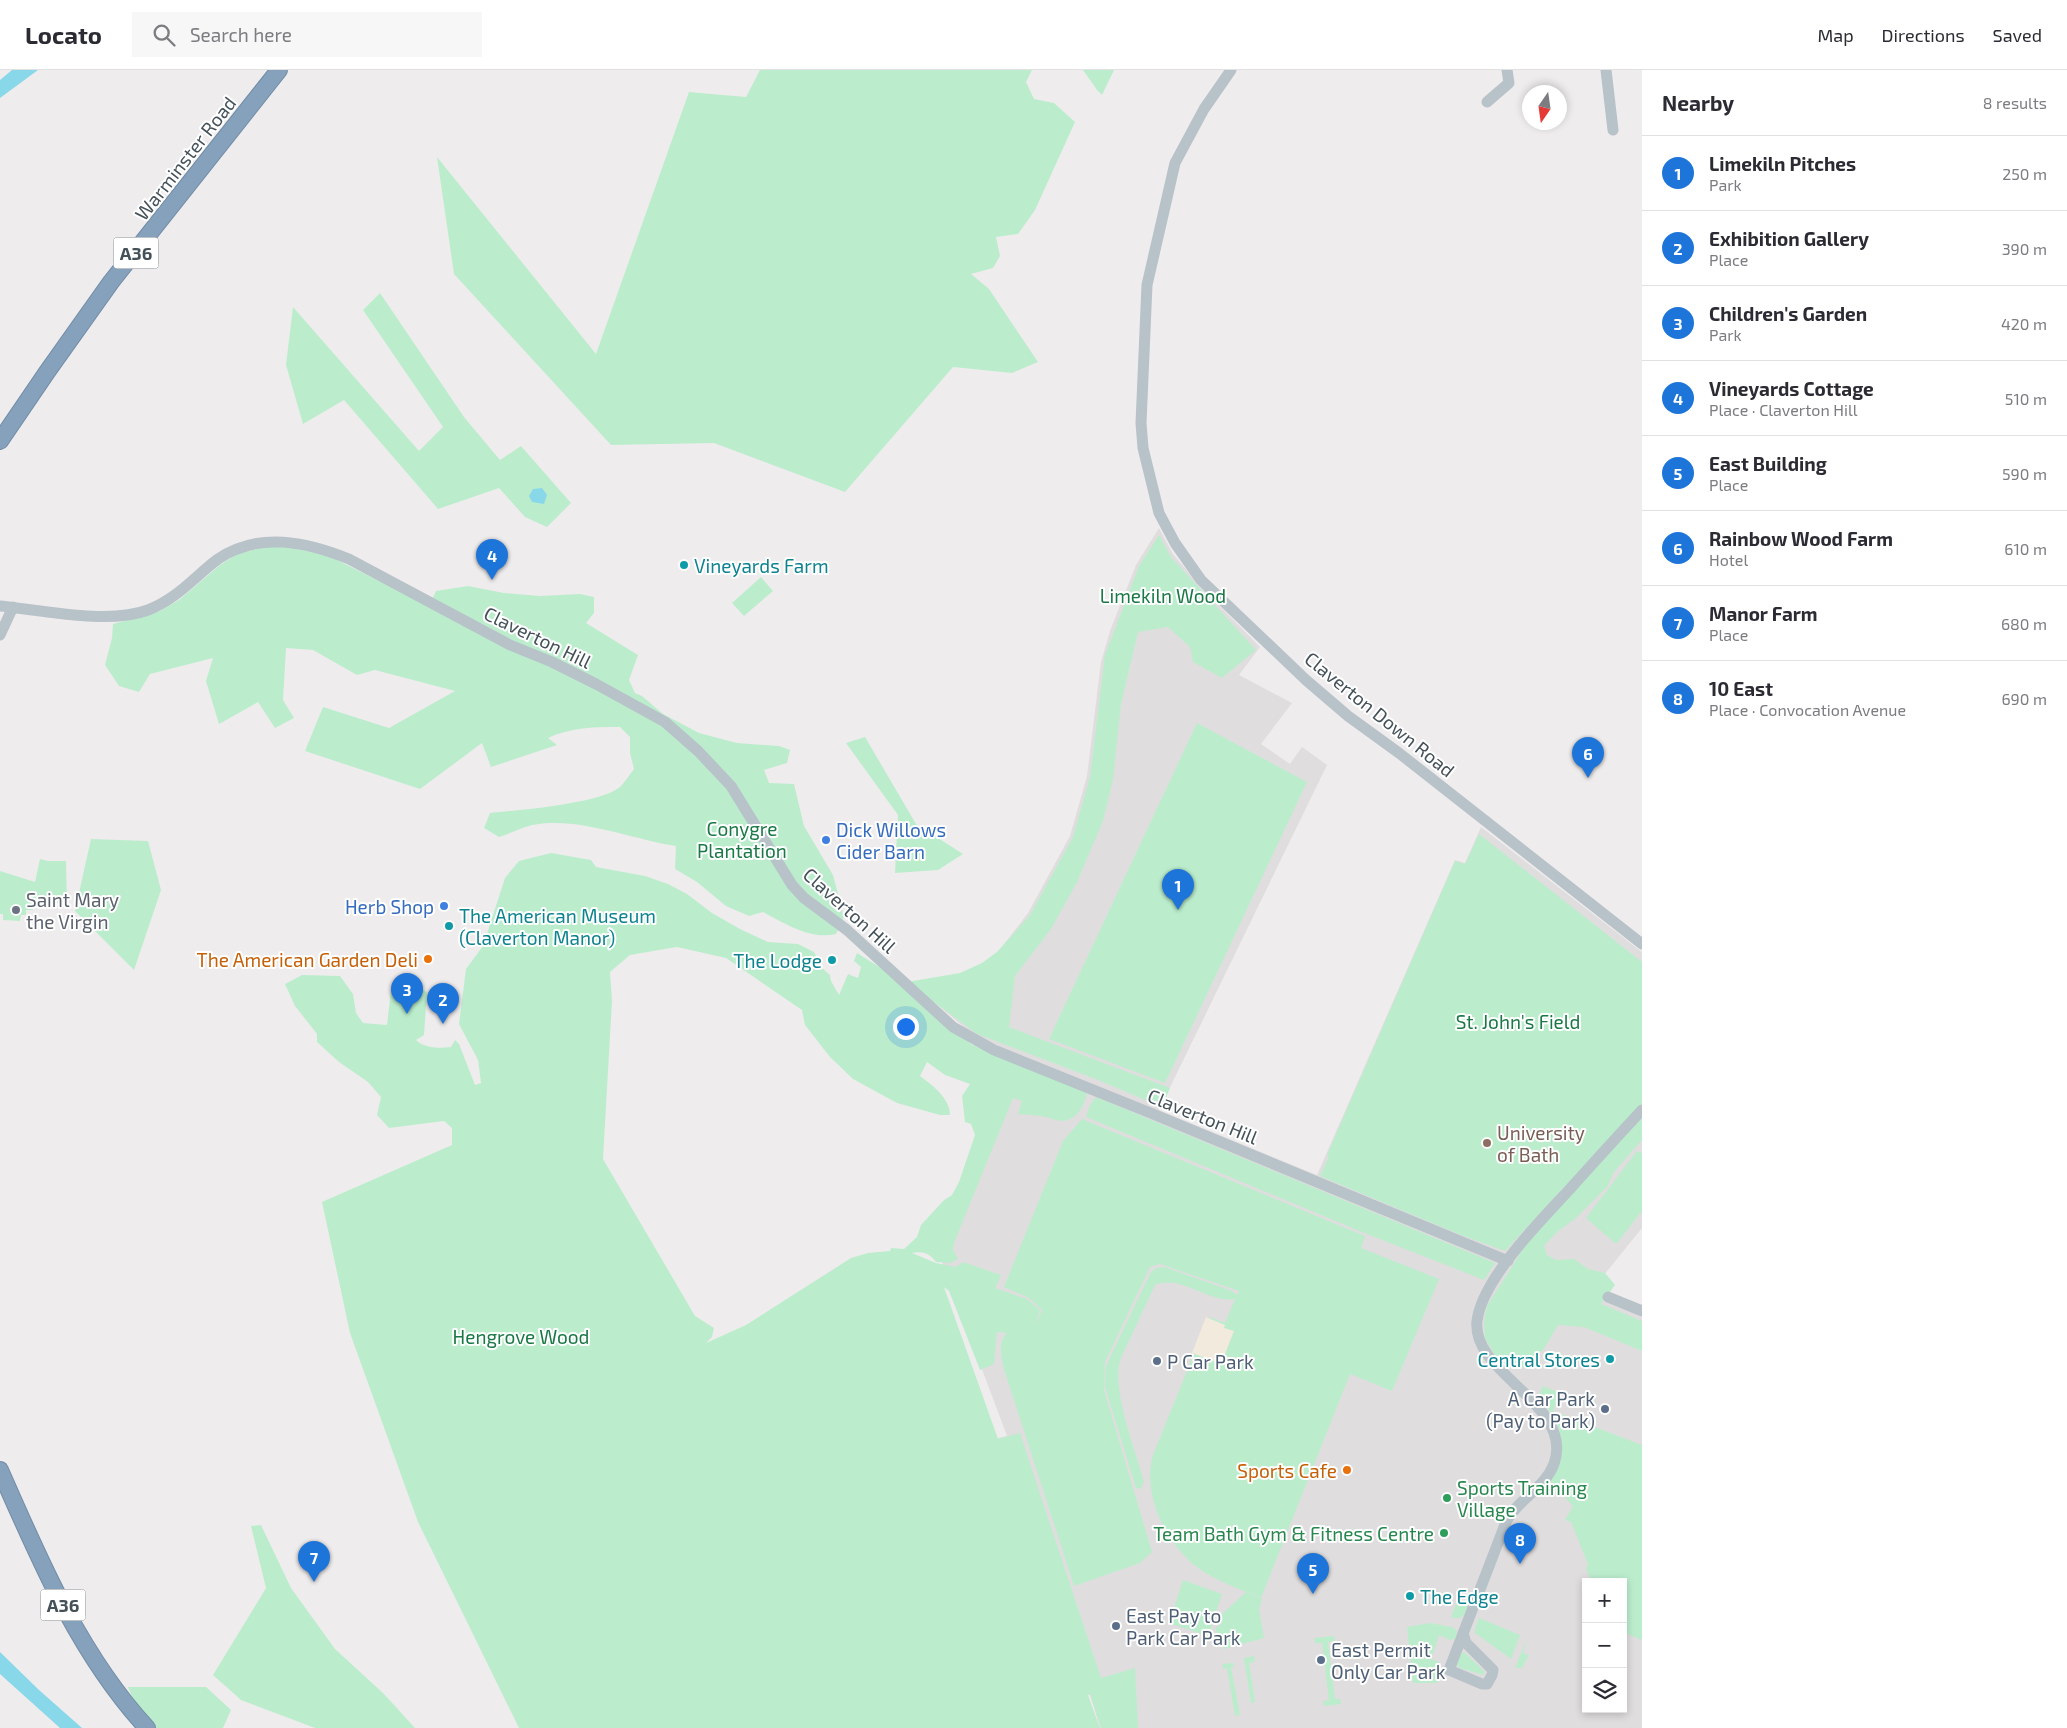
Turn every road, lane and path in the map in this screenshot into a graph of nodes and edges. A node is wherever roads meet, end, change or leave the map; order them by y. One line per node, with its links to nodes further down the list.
1 (279, 70): 7 (highway, Warminster Road / A36)
2 (1231, 70): 11 (street, Claverton Down Road)
3 (1507, 70): 5 (street)
4 (1606, 70): 6 (street)
5 (1486, 102)
6 (1613, 130)
7 (0, 441)
8 (0, 606): 9 (street, Claverton Hill)
9 (13, 607): 10 (street); 13 (street, Claverton Hill)
10 (0, 635)
11 (1642, 944)
12 (1642, 1110): 13 (street)
13 (1508, 1261): 17 (street)
14 (1608, 1297): 15 (street)
15 (1641, 1309)
16 (0, 1470): 18 (highway, A36)
17 (1464, 1633): 17 (street)
18 (147, 1728)

